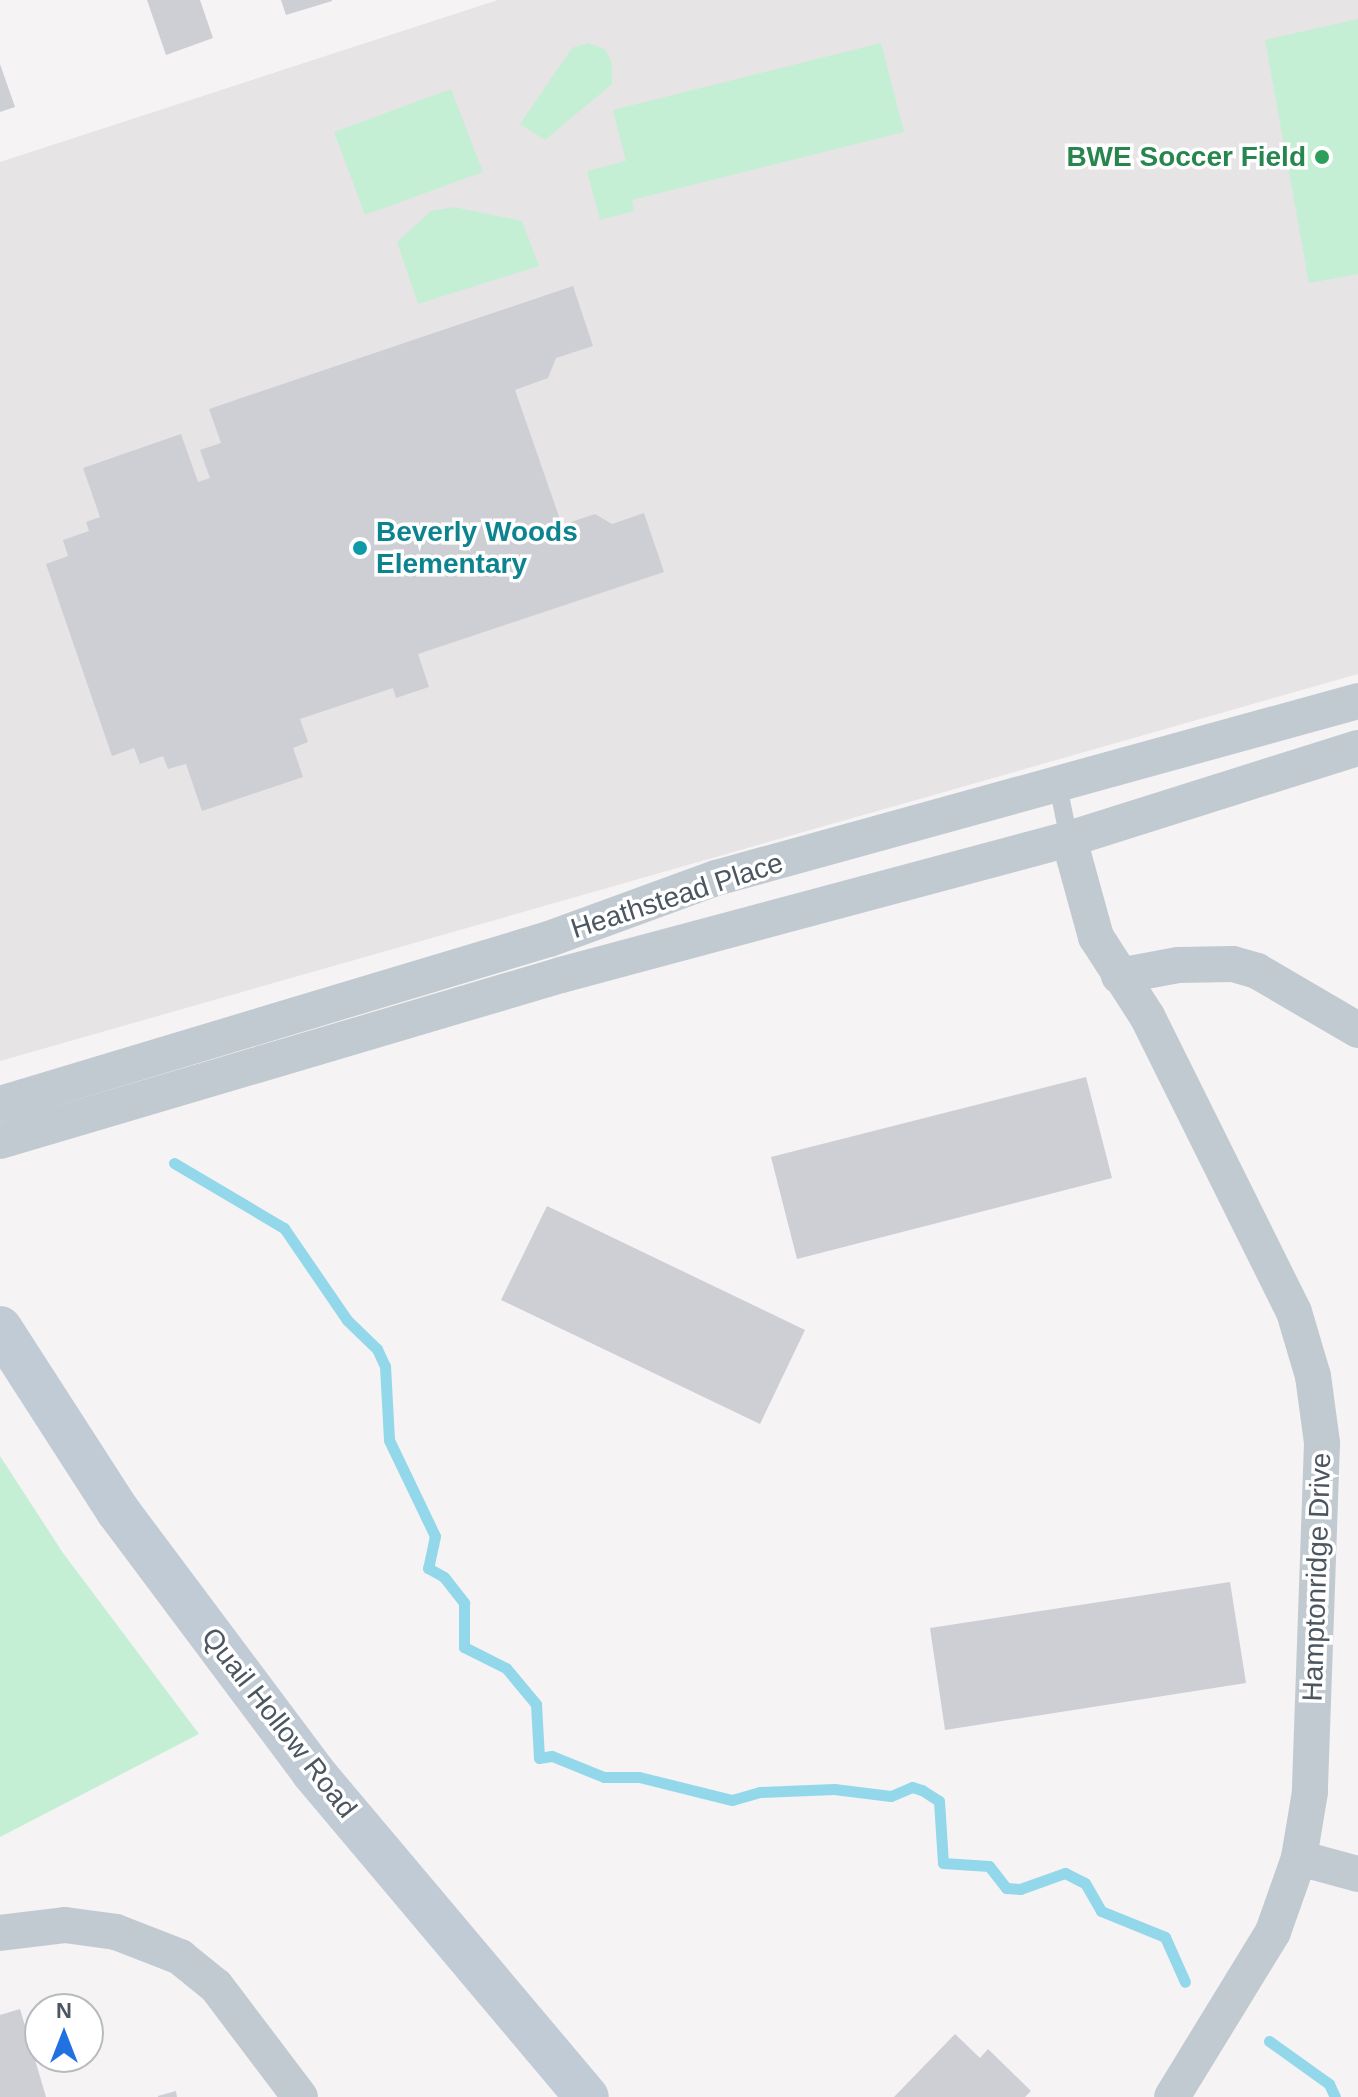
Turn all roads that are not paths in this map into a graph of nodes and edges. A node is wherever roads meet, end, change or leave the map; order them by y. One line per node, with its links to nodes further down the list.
1 (1358, 701): 3 (street, Heathstead Place)
2 (1358, 748): 4 (street, Heathstead Place)
3 (1058, 786): 4 (lane); 7 (street, Heathstead Place)
4 (1069, 839): 5 (street, Hamptonridge Drive); 8 (street, Heathstead Place)
5 (1119, 976): 6 (street); 10 (street, Hamptonridge Drive)
6 (1358, 1030)
7 (0, 1104)
8 (0, 1141)
9 (0, 1328): 14 (main road, Quail Hollow Road)
10 (1299, 1858): 11 (street); 15 (street, Hamptonridge Drive)
11 (1358, 1874)
12 (0, 1933): 13 (street)
13 (300, 2097)
14 (587, 2097)
15 (1172, 2097)

